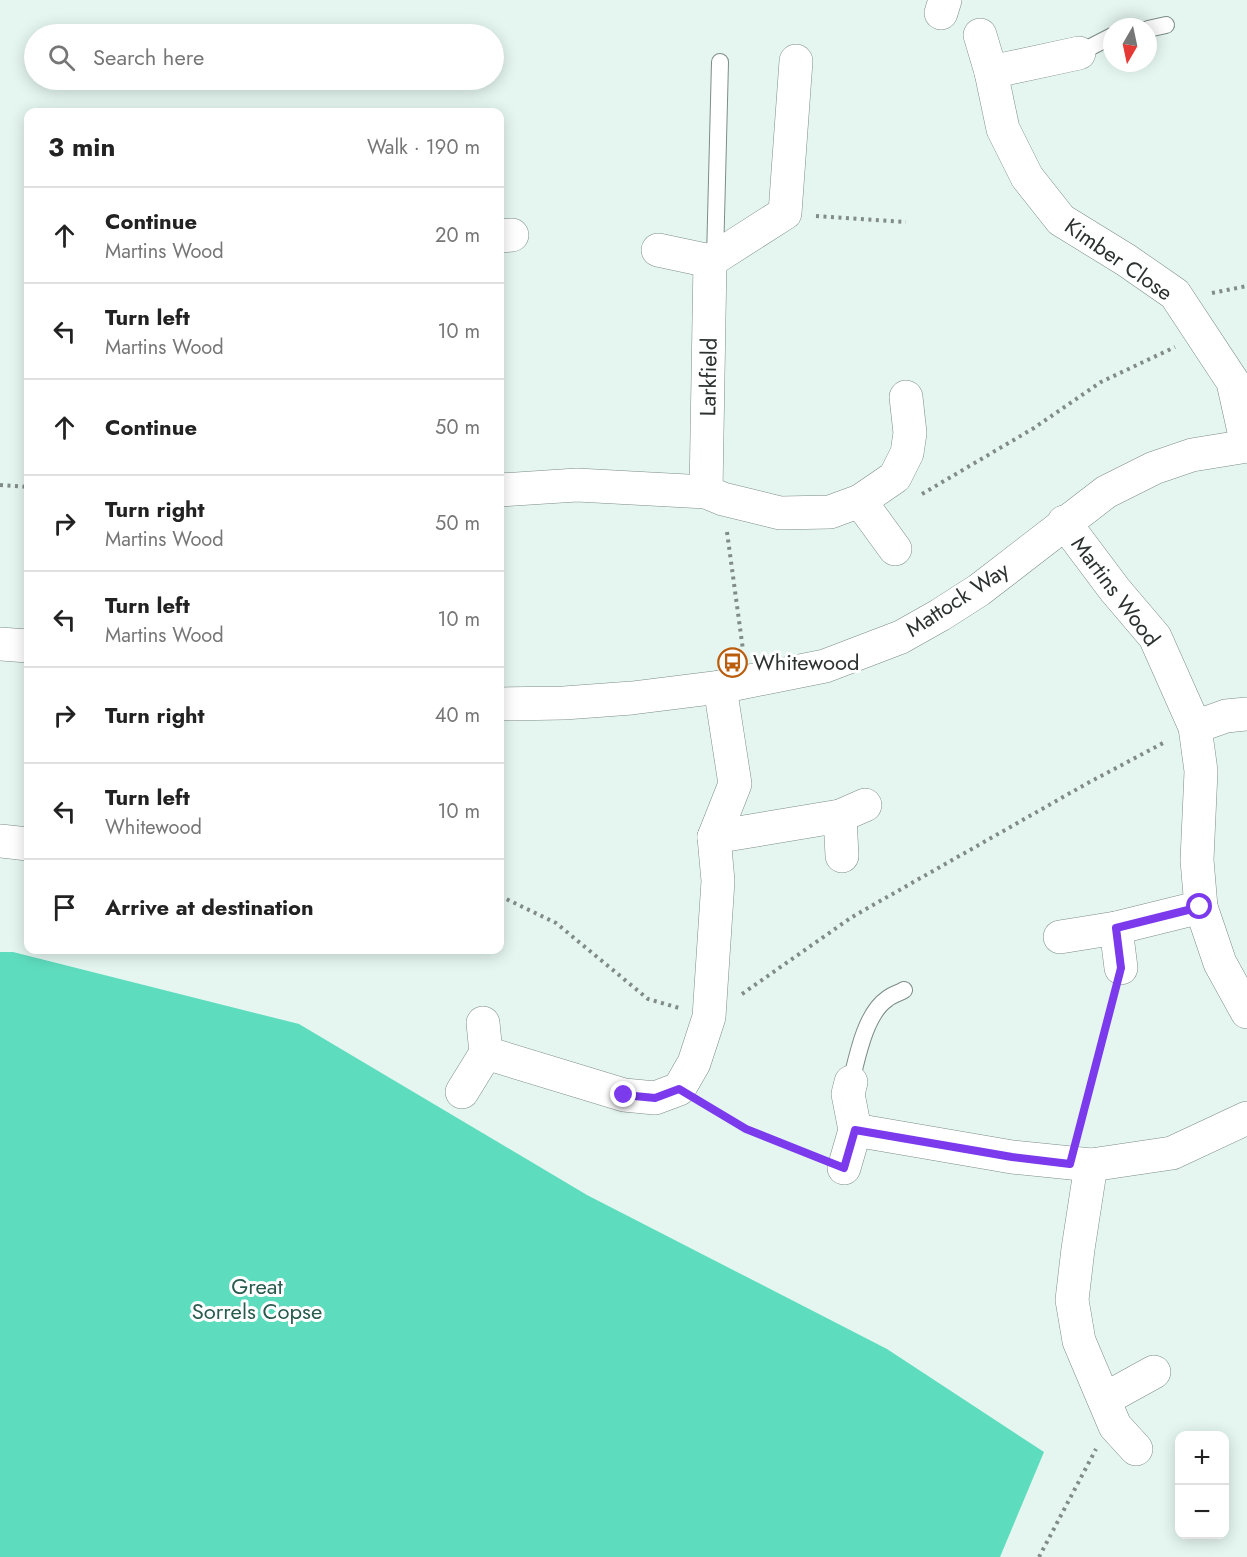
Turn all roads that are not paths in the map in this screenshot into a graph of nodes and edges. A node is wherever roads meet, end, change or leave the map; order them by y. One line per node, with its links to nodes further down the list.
1 (1166, 25): 2 (lane)
2 (1157, 27)
3 (980, 35): 8 (street, Kimber Close)
4 (1103, 41): 5 (lane)
5 (1079, 53): 8 (street)
6 (796, 61): 10 (street)
7 (720, 62): 10 (lane)
8 (991, 72): 12 (street, Kimber Close)
9 (658, 250): 10 (street)
10 (712, 259): 14 (street, Larkfield)
11 (906, 398): 15 (street)
12 (1247, 445): 16 (street, Mattock Way)
13 (504, 490): 14 (street)
14 (715, 496): 15 (street)
15 (868, 511): 17 (street)
16 (1064, 522): 20 (street, Mattock Way); 23 (street, Martins Wood)
17 (895, 549)
18 (0, 644): 19 (street)
19 (24, 646)
20 (720, 687): 21 (street, Mattock Way); 24 (street)
21 (504, 704)
22 (1247, 714): 23 (street)
23 (1195, 727): 28 (street, Martins Wood)
24 (714, 837): 27 (street); 35 (street)
25 (0, 842): 26 (street)
26 (24, 844)
27 (842, 856)
28 (1200, 907): 29 (street); 33 (street, Martins Wood)
29 (1116, 928): 30 (street); 31 (street)
30 (1060, 937)
31 (1121, 968)
32 (904, 990): 34 (lane)
33 (1247, 1012)
34 (851, 1082): 37 (street)
35 (462, 1092)
36 (1247, 1118): 38 (street)
37 (855, 1130): 38 (street); 39 (street)
38 (1081, 1165): 40 (street)
39 (844, 1168)
40 (1154, 1372)

